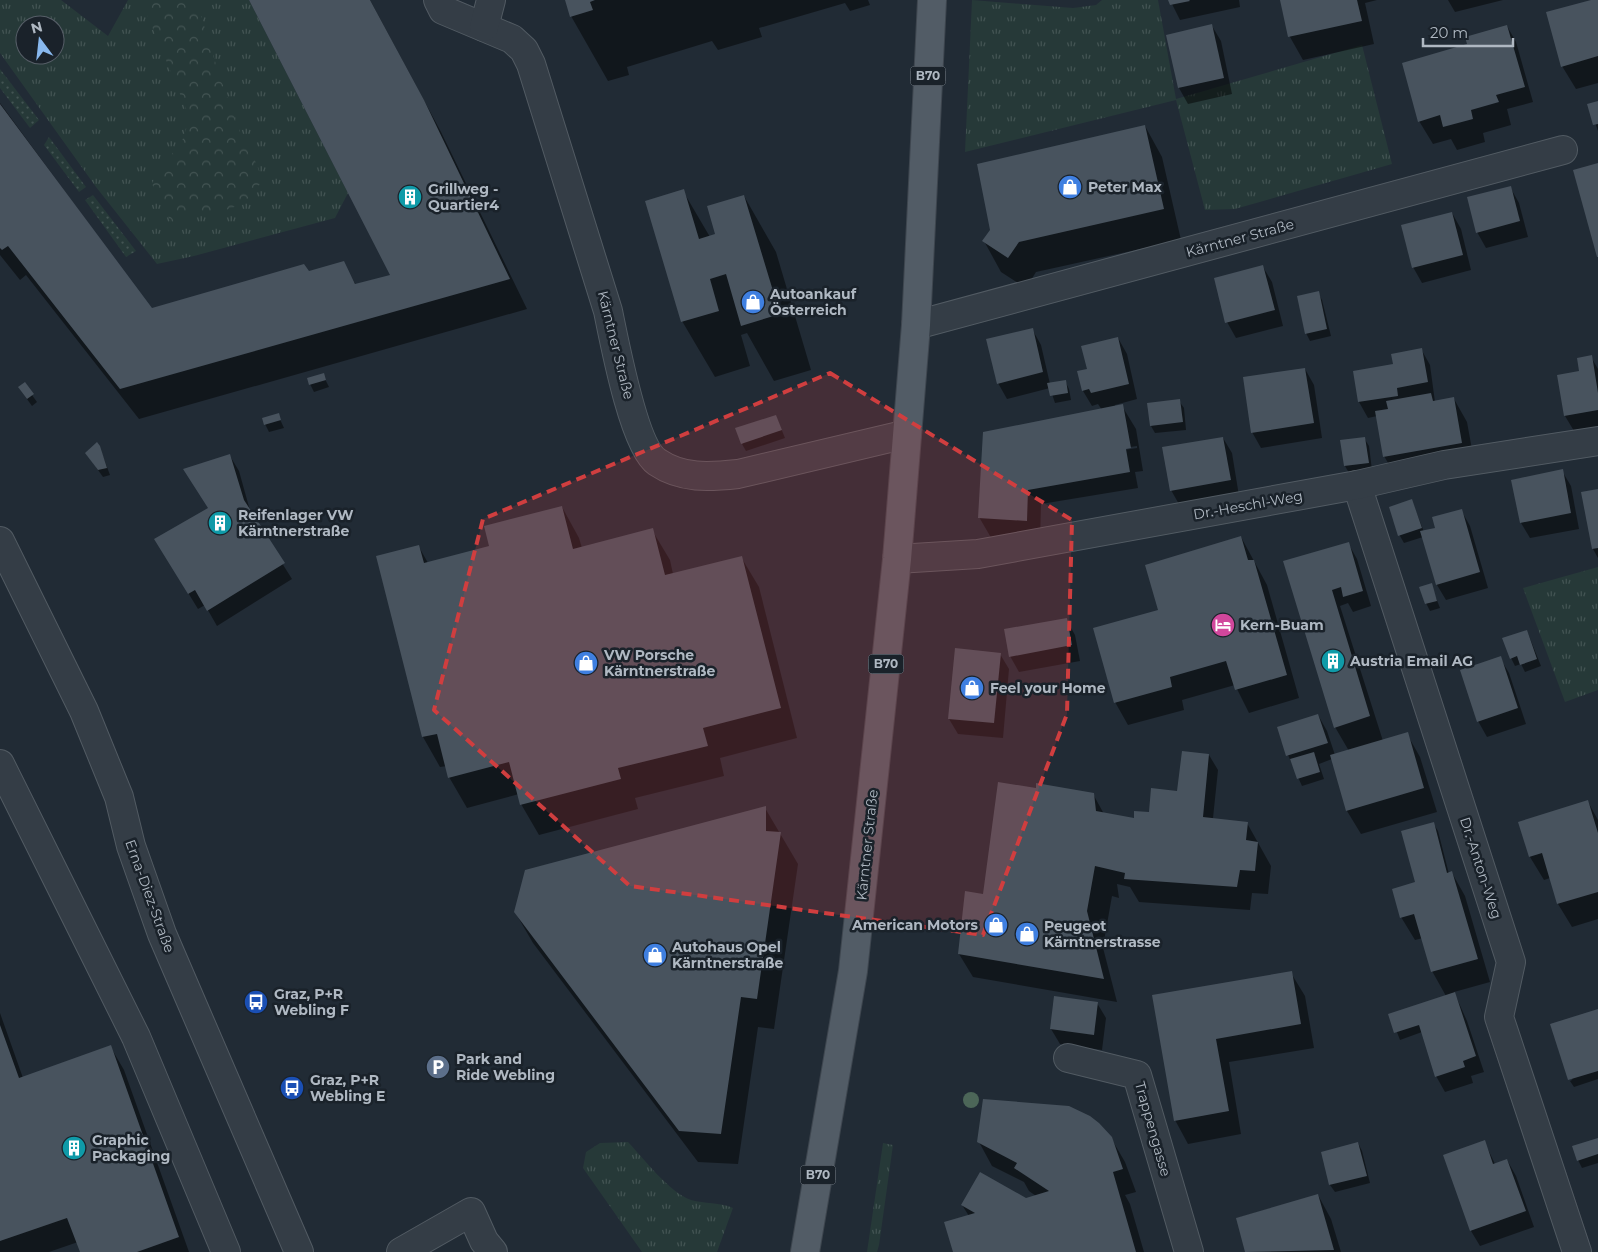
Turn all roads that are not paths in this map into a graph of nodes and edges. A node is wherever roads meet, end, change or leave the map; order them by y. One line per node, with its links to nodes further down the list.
1 (438, 0): 4 (street, Kärntner Straße)
2 (491, 0): 4 (street)
3 (932, 0): 6 (main road, Kärntner Straße / B70)
4 (484, 28): 7 (street, Kärntner Straße)
5 (1563, 150): 6 (street, Kärntner Straße)
6 (916, 325): 7 (main road, Kärntner Straße / B70)
7 (907, 434): 11 (main road, Kärntner Straße / B70)
8 (1598, 441): 9 (street, Dr.-Heschl-Weg)
9 (1357, 485): 11 (street, Dr.-Heschl-Weg); 20 (street, Dr.-Anton-Weg)
10 (0, 541): 15 (street, Erna-Diez-Straße)
11 (898, 558): 18 (main road, Kärntner Straße / B70)
12 (0, 764): 14 (street)
13 (1068, 1058): 19 (street, Trappengasse)
14 (226, 1252)
15 (299, 1252)
16 (401, 1252): 17 (street)
17 (493, 1252)
18 (805, 1252)
19 (1188, 1252)
20 (1577, 1252)

